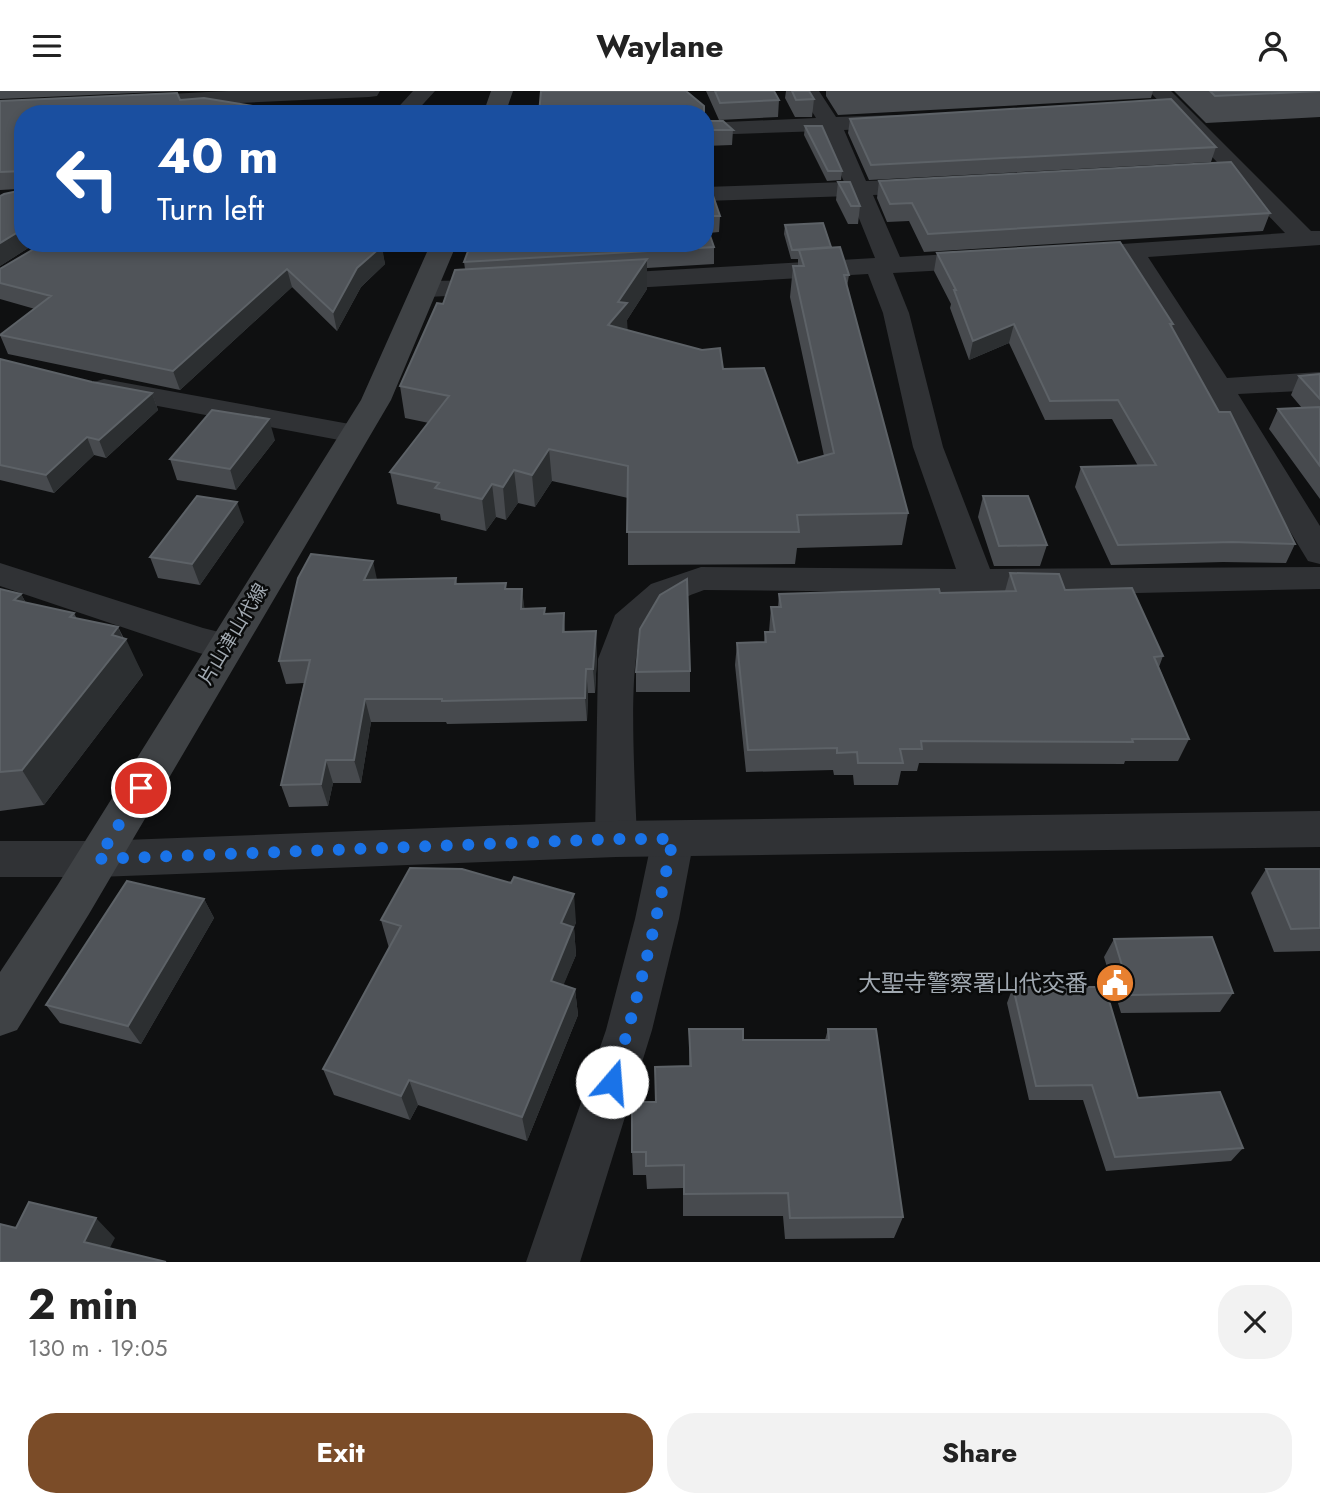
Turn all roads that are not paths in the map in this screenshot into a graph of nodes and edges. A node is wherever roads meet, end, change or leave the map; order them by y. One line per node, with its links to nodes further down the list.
1 (369, 91): 4 (street)
2 (425, 91): 7 (street)
3 (809, 91): 9 (street)
4 (199, 101): 6 (street)
5 (1158, 101): 11 (street)
6 (107, 104)
7 (411, 105)
8 (924, 120): 9 (street)
9 (831, 125): 10 (street); 14 (street)
10 (714, 129)
11 (1237, 170): 12 (street); 16 (street)
12 (1210, 171)
13 (955, 184): 14 (street)
14 (859, 190): 15 (street); 21 (street)
15 (714, 194)
16 (1312, 239): 17 (street)
17 (1132, 251): 19 (street); 27 (street)
18 (440, 252): 24 (main road, 片山津山代線)
19 (1049, 256)
20 (1008, 258): 21 (street)
21 (884, 264): 22 (street); 32 (street)
22 (568, 283)
23 (528, 286): 24 (street)
24 (426, 289): 28 (main road, 片山津山代線)
25 (75, 381): 28 (street)
26 (1320, 381): 27 (street)
27 (1219, 387): 29 (street)
28 (355, 434): 33 (main road, 片山津山代線)
29 (1320, 553)
30 (0, 574): 33 (street)
31 (1320, 578): 32 (street)
32 (978, 582): 35 (street)
33 (226, 646): 38 (main road, 片山津山代線)
34 (1320, 829): 36 (street)
35 (616, 839): 36 (street); 38 (street)
36 (673, 839): 40 (street)
37 (0, 859): 38 (street)
38 (98, 859): 39 (main road, 片山津山代線)
39 (0, 1014)
40 (553, 1262)

